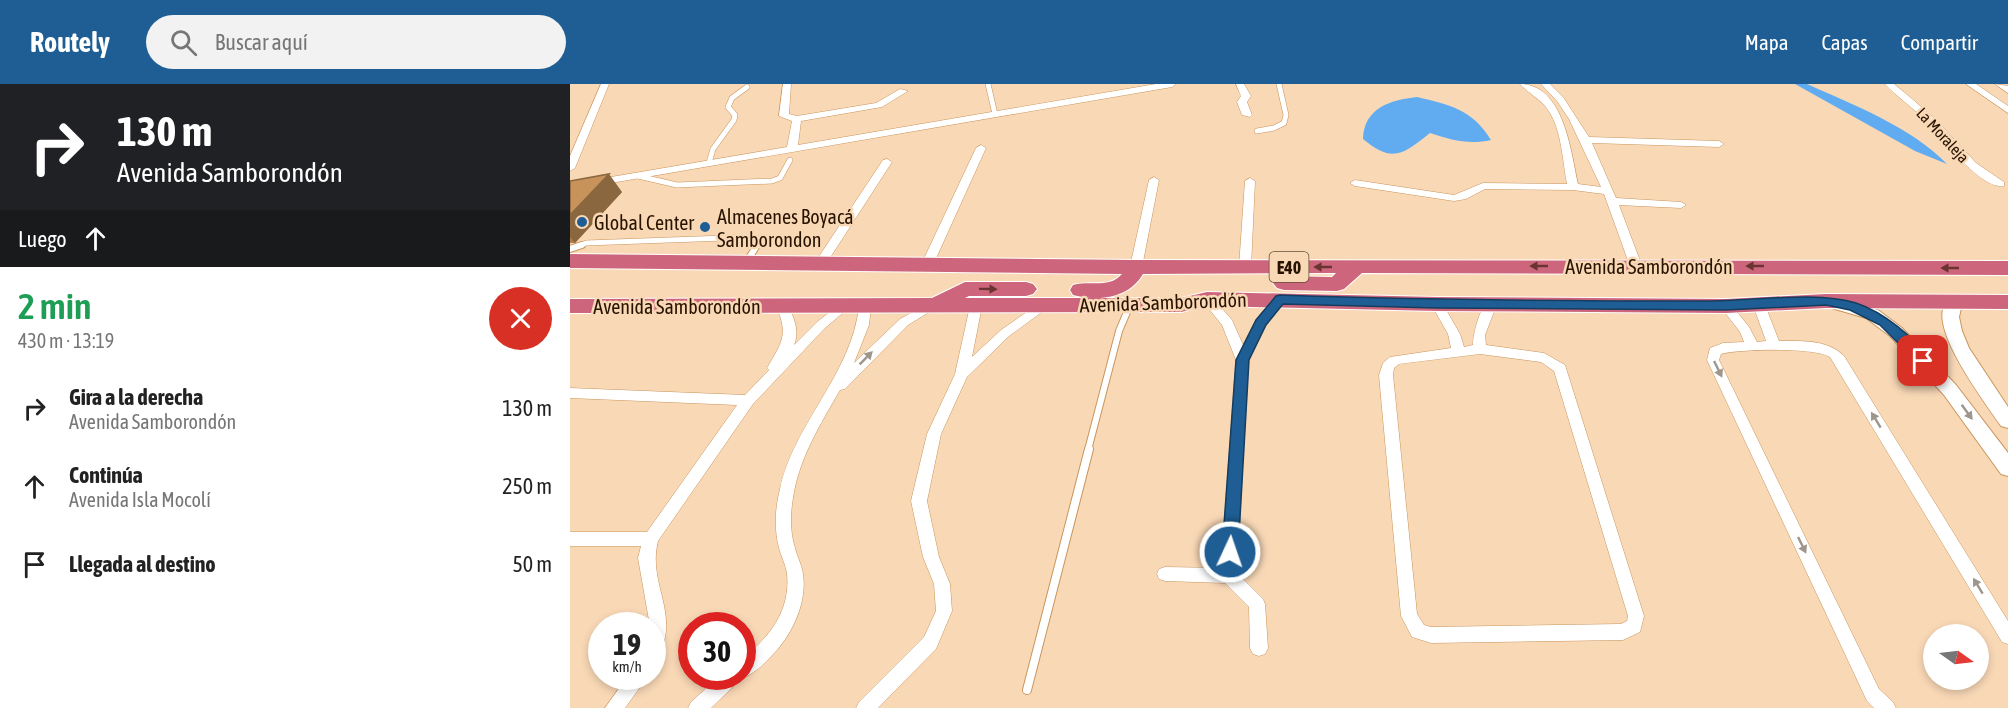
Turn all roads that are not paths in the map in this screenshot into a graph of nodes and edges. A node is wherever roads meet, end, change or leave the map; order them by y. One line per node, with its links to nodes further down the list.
1 (605, 84): 27 (street)
2 (787, 84): 18 (street)
3 (988, 84): 16 (lane)
4 (1172, 84): 16 (street)
5 (1240, 84): 17 (street)
6 (1279, 84): 19 (lane)
7 (1524, 84): 34 (street)
8 (1545, 84): 20 (street)
9 (1889, 84): 32 (street, La Moraleja)
10 (1970, 84): 15 (street)
11 (1999, 84): 13 (street)
12 (747, 87): 26 (lane)
13 (2008, 90)
14 (903, 91): 18 (street)
15 (2008, 110)
16 (995, 114): 23 (street)
17 (1247, 115)
18 (797, 119): 23 (street)
19 (1257, 130)
20 (1586, 140): 21 (street); 35 (street)
21 (1719, 144)
22 (981, 148): 41 (street)
23 (792, 149): 26 (street)
24 (790, 160): 28 (lane)
25 (887, 162): 40 (street)
26 (709, 163): 28 (street)
27 (570, 168)
28 (638, 176): 33 (street)
29 (1154, 180): 43 (street)
30 (1250, 181): 44 (street)
31 (1355, 183): 34 (street)
32 (2005, 186)
33 (570, 187)
34 (1573, 187): 35 (street)
35 (1609, 196): 36 (street); 42 (street)
36 (1681, 205)
37 (570, 249): 39 (lane)
38 (570, 261): 39 (highway, Avenida Samborondón / E40)
39 (746, 263): 40 (highway, Avenida Samborondón / E40)
40 (820, 264): 41 (highway, Avenida Samborondón / E40)
41 (927, 265): 43 (highway, Avenida Samborondón / E40)
42 (1636, 266): 45 (highway, Avenida Samborondón / E40, one-way to 45); 46 (highway, Avenida Samborondón / E40, one-way to 42)
43 (1136, 267): 44 (highway, Avenida Samborondón / E40); 59 (highway, one-way to 43)
44 (1245, 267): 45 (highway, Avenida Samborondón / E40, one-way to 44)
45 (1356, 267): 55 (highway)
46 (2008, 268)
47 (1207, 299): 48 (highway, Avenida Samborondón / E40); 55 (highway, Avenida Samborondón / E40); 68 (street)
48 (1280, 299): 52 (highway, Avenida Samborondón / E40); 68 (street)
49 (1826, 301): 50 (highway, Avenida Samborondón / E40); 56 (highway, Avenida Samborondón / E40); 75 (street, one-way to 75)
50 (1963, 301): 51 (highway, Avenida Samborondón / E40); 74 (street)
51 (2008, 302)
52 (1437, 304): 53 (highway, Avenida Samborondón / E40); 67 (street)
53 (1491, 304): 62 (highway, Avenida Samborondón / E40); 66 (street)
54 (1130, 305): 55 (highway, Avenida Samborondón / E40); 61 (highway, Avenida Samborondón / E40); 86 (lane)
55 (1181, 305)
56 (1759, 305): 62 (highway, Avenida Samborondón / E40); 64 (street)
57 (782, 306): 58 (highway, Avenida Samborondón / E40); 63 (highway, Avenida Samborondón / E40); 70 (street)
58 (855, 306): 59 (highway, Avenida Samborondón / E40); 70 (street); 72 (street)
59 (933, 306): 60 (highway, Avenida Samborondón / E40); 72 (street, one-way to 59)
60 (976, 306): 61 (highway, Avenida Samborondón / E40); 69 (street)
61 (1044, 306): 69 (street)
62 (1726, 306): 65 (street)
63 (575, 307)
64 (1775, 346): 65 (street); 81 (street, one-way to 64)
65 (1753, 347): 90 (street, one-way to 90)
66 (1480, 349): 67 (street); 67 (street)
67 (1458, 350)
68 (1242, 360): 79 (street)
69 (962, 374): 89 (street)
70 (768, 378): 73 (street)
71 (570, 393): 73 (street)
72 (830, 395): 83 (street)
73 (748, 400): 77 (street)
74 (2008, 421)
75 (2008, 468)
76 (570, 539): 77 (street)
77 (651, 539): 80 (street)
78 (1165, 574): 79 (street)
79 (1229, 576): 82 (street)
80 (657, 612)
81 (2008, 636)
82 (1258, 648)
83 (756, 660)
84 (628, 690): 87 (street)
85 (718, 690): 88 (street)
86 (1027, 690)
87 (614, 708)
88 (697, 708)
89 (865, 708)
90 (1887, 708)

